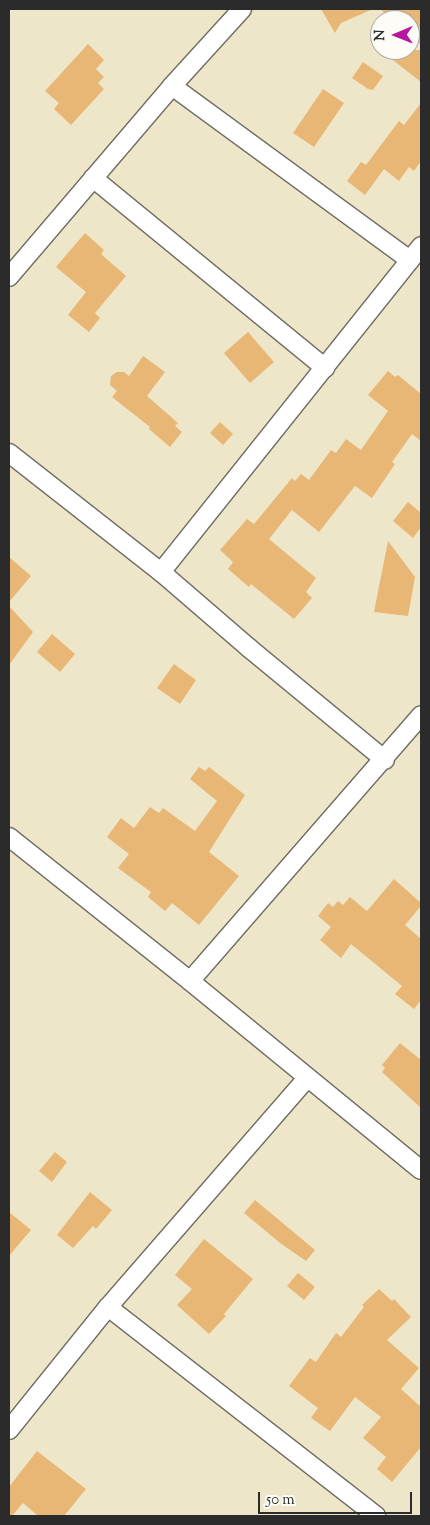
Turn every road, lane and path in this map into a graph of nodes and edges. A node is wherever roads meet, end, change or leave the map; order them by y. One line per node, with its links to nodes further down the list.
1 (242, 9): 2 (street)
2 (172, 86): 3 (street); 5 (street)
3 (93, 178): 6 (street); 7 (street)
4 (421, 246): 5 (street)
5 (410, 260): 7 (street)
6 (9, 277)
7 (325, 368): 9 (street)
8 (9, 453): 9 (street)
9 (161, 572): 11 (street)
10 (421, 715): 11 (street)
11 (385, 760): 13 (street)
12 (9, 837): 13 (street)
13 (190, 981): 14 (street)
14 (307, 1078): 15 (street); 16 (street)
15 (421, 1170)
16 (108, 1307): 17 (street); 18 (street)
17 (9, 1430)
18 (376, 1516)

